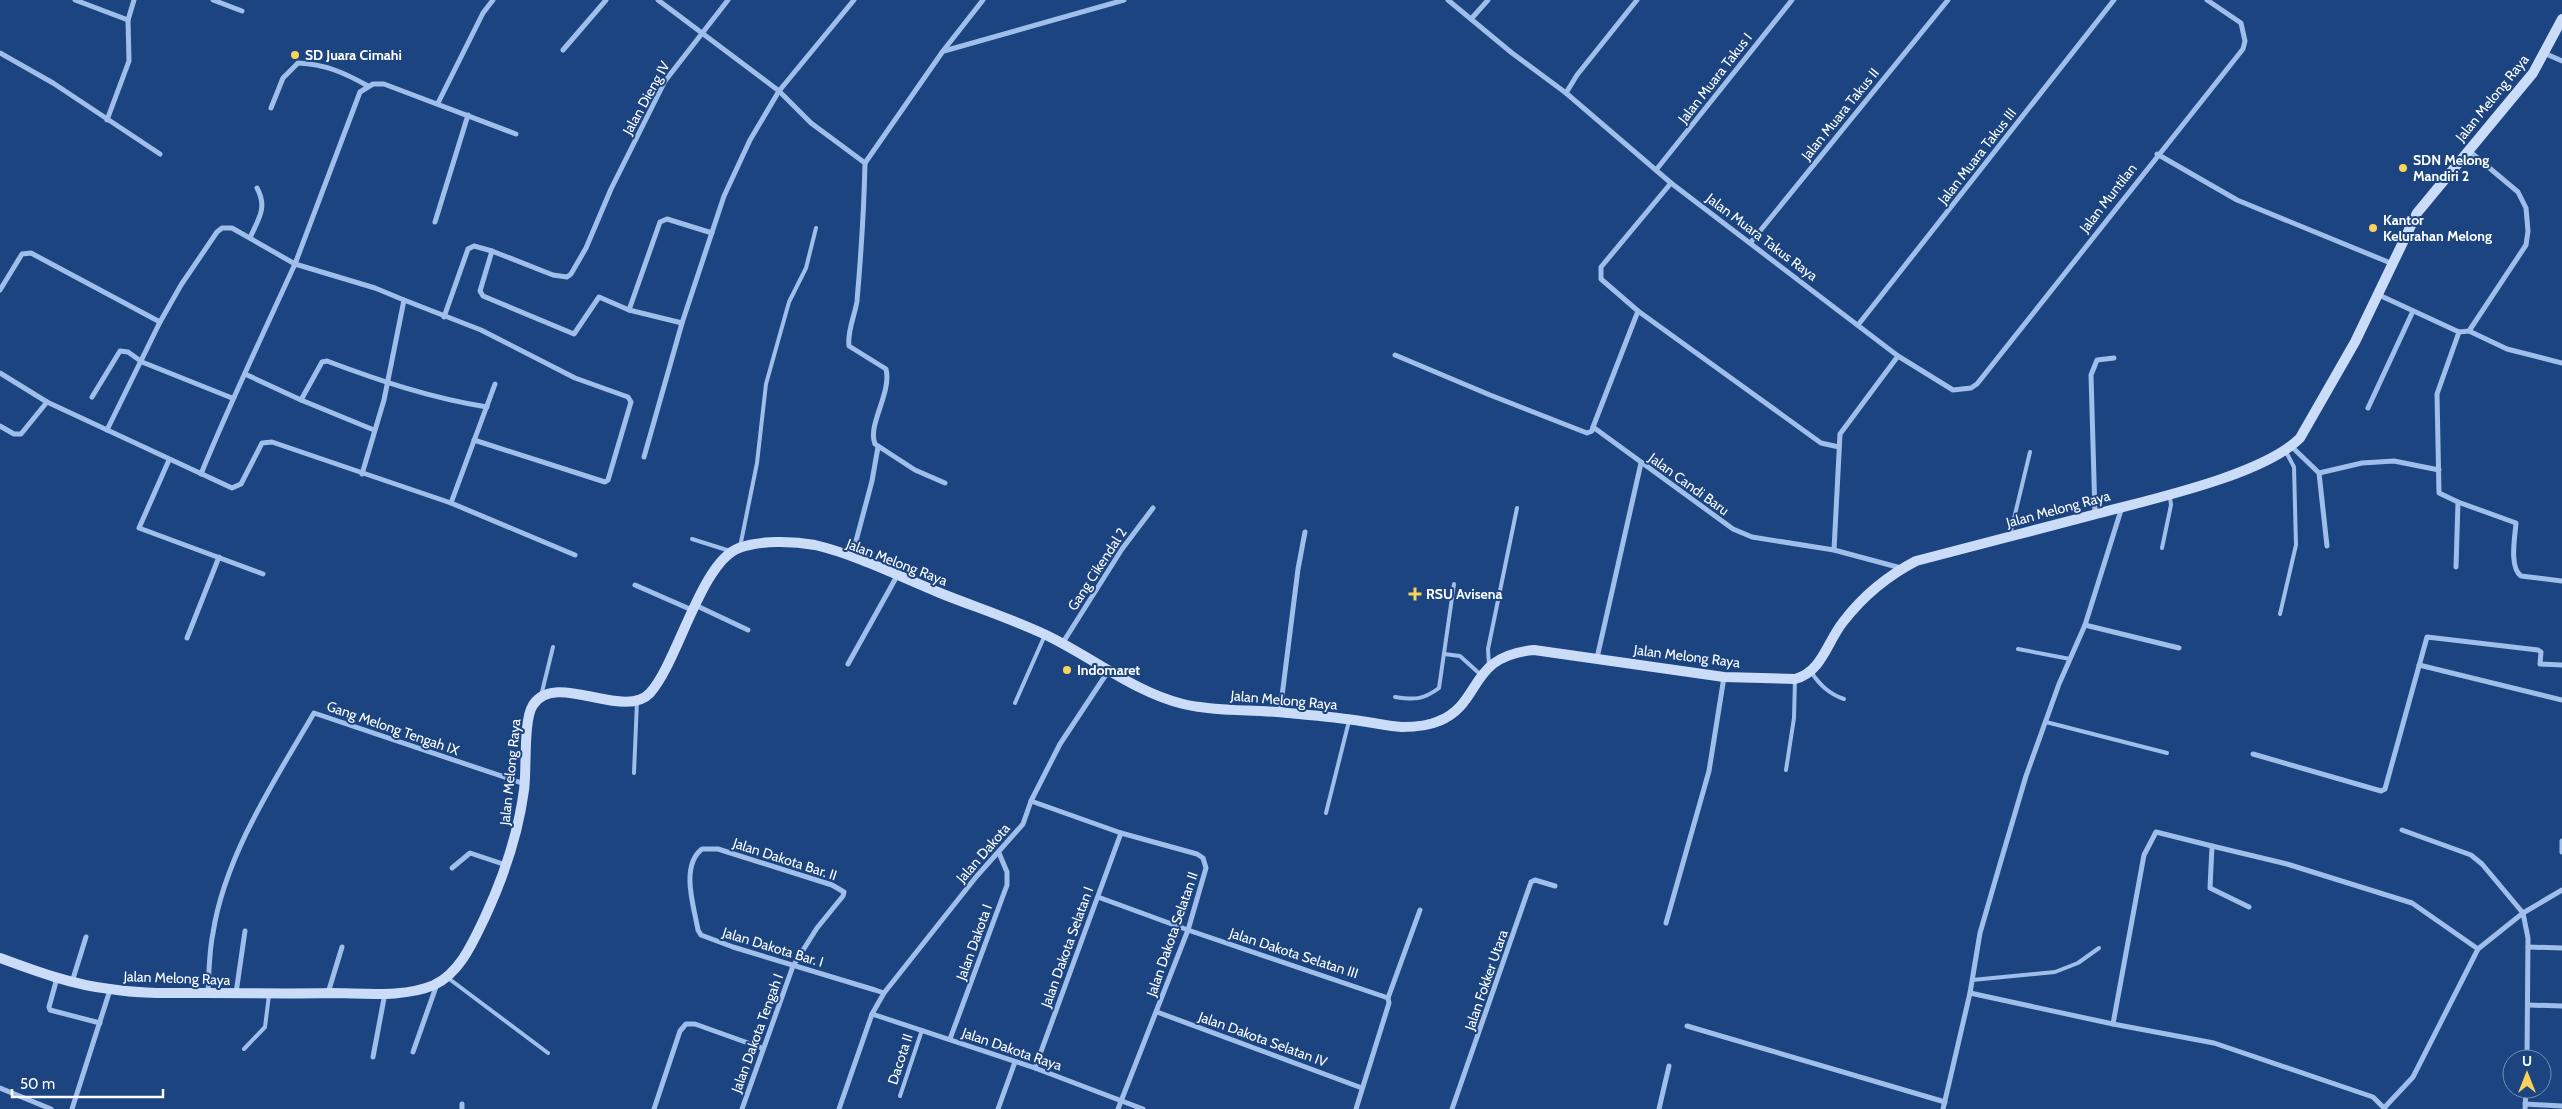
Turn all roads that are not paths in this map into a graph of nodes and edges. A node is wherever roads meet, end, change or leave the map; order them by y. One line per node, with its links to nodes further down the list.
1 (75, 0): 23 (street)
2 (134, 0): 23 (street)
3 (213, 0): 20 (street)
4 (493, 0): 33 (street)
5 (606, 0): 25 (street)
6 (658, 0): 24 (street)
7 (728, 0): 24 (street, Jalan Dieng IV)
8 (854, 0): 31 (street)
9 (983, 0): 26 (street)
10 (1100, 0): 19 (street)
11 (1124, 0): 19 (street)
12 (1448, 0): 21 (street, Jalan Muara Takus Raya)
13 (1488, 0): 21 (street)
14 (1637, 0): 32 (street)
15 (1792, 0): 42 (street, Jalan Muara Takus I)
16 (1948, 0): 49 (street, Jalan Muara Takus II)
17 (2114, 0): 62 (street, Jalan Muara Takus III)
18 (2207, 0): 40 (street, Jalan Muntilan)
19 (1106, 5): 26 (street)
20 (242, 11)
21 (1471, 19): 32 (street, Jalan Muara Takus Raya)
22 (2562, 19): 28 (main road, Jalan Melong Raya)
23 (128, 20): 36 (street)
24 (700, 34): 31 (street); 50 (street, Jalan Dieng IV)
25 (563, 50)
26 (943, 51): 41 (street)
27 (0, 53): 36 (street)
28 (2544, 53): 29 (street); 38 (main road, Jalan Melong Raya)
29 (2562, 61)
30 (368, 86): 33 (street); 34 (street); 51 (street)
31 (779, 91): 41 (street); 47 (street)
32 (1566, 93): 42 (street, Jalan Muara Takus Raya)
33 (438, 103): 35 (street)
34 (271, 108)
35 (468, 115): 37 (street); 45 (street)
36 (107, 120): 39 (street)
37 (516, 134)
38 (2468, 150): 52 (main road, Jalan Melong Raya); 63 (street)
39 (160, 154)
40 (2157, 154): 52 (street); 74 (street, Jalan Muntilan)
41 (865, 163): 86 (street)
42 (1656, 170): 43 (street, Jalan Muara Takus Raya)
43 (1671, 183): 49 (street, Jalan Muara Takus Raya); 57 (street)
44 (257, 188): 48 (street)
45 (435, 222)
46 (816, 228): 110 (lane)
47 (712, 233): 56 (street); 61 (street)
48 (250, 238): 51 (street); 60 (street)
49 (1751, 242): 62 (street, Jalan Muara Takus Raya)
50 (492, 252): 56 (street); 59 (street)
51 (295, 264): 55 (street); 71 (street)
52 (2392, 264): 54 (main road, Jalan Melong Raya)
53 (0, 290): 60 (street)
54 (2379, 295): 58 (street); 88 (main road, Jalan Melong Raya)
55 (404, 300): 59 (street); 72 (street)
56 (629, 310): 61 (street)
57 (1638, 311): 82 (street); 87 (street)
58 (2413, 311): 64 (street); 80 (street)
59 (444, 317): 85 (street)
60 (160, 322): 68 (street)
61 (682, 323): 90 (street)
62 (1858, 325): 66 (street, Jalan Muara Takus Raya)
63 (2469, 331): 64 (street); 69 (street)
64 (2459, 332): 93 (street)
65 (1395, 355): 82 (street)
66 (1898, 356): 74 (street, Jalan Muara Takus Raya); 87 (street)
67 (2114, 358): 104 (street)
68 (142, 362): 75 (street); 76 (street); 83 (street)
69 (2562, 363)
70 (0, 373): 78 (street)
71 (245, 374): 76 (street); 77 (street)
72 (387, 384): 77 (street); 79 (street); 84 (street)
73 (495, 384): 79 (street)
74 (1977, 384)
75 (92, 397)
76 (232, 398): 95 (street)
77 (301, 400): 84 (street)
78 (47, 402): 81 (street); 83 (street)
79 (488, 407): 85 (street)
80 (2368, 408)
81 (0, 426)
82 (1593, 427): 92 (street, Jalan Candi Baru)
83 (107, 430): 91 (street)
84 (374, 430): 96 (street)
85 (474, 440): 100 (street)
86 (878, 447): 97 (street); 114 (street)
87 (1839, 447): 111 (street)
88 (2288, 448): 94 (street); 98 (main road, Jalan Melong Raya); 123 (lane)
89 (2030, 452): 106 (lane)
90 (644, 457)
91 (169, 460): 95 (street); 113 (street)
92 (1641, 463): 111 (street, Jalan Candi Baru); 133 (street)
93 (2439, 470): 94 (street); 99 (street)
94 (2319, 473): 108 (street)
95 (201, 474): 96 (street)
96 (362, 474): 100 (street)
97 (945, 483)
98 (2169, 495): 101 (main road, Jalan Melong Raya); 109 (lane)
99 (2458, 502): 115 (street); 119 (street)
100 (451, 503): 112 (street)
101 (2122, 507): 104 (main road, Jalan Melong Raya); 124 (street)
102 (1153, 508): 128 (street, Gang Cikendal 2)
103 (1517, 508): 138 (lane)
104 (2095, 514): 106 (main road, Jalan Melong Raya)
105 (1305, 532): 150 (street)
106 (2010, 536): 116 (main road, Jalan Melong Raya)
107 (692, 539): 110 (lane)
108 (2327, 546)
109 (2162, 548)
110 (736, 550): 114 (main road, Jalan Melong Raya); 122 (main road)
111 (1834, 550): 116 (street, Jalan Candi Baru)
112 (575, 555)
113 (219, 556): 117 (street); 127 (street)
114 (851, 558): 118 (main road, Jalan Melong Raya)
115 (2456, 567)
116 (1901, 568): 140 (main road, Jalan Melong Raya)
117 (263, 574)
118 (897, 576): 126 (main road, Jalan Melong Raya); 135 (street)
119 (2562, 581)
120 (1454, 584): 132 (lane)
121 (635, 585): 122 (street)
122 (696, 608): 125 (street); 148 (main road)
123 (2280, 614)
124 (2085, 625): 130 (street); 134 (street)
125 (748, 630)
126 (1045, 635): 128 (main road, Jalan Melong Raya); 149 (lane)
127 (187, 638)
128 (1062, 644): 139 (main road, Jalan Melong Raya)
129 (552, 647): 144 (lane)
130 (2178, 648)
131 (2018, 649): 134 (lane)
132 (1444, 654): 141 (lane); 145 (lane)
133 (1597, 658): 138 (main road, Jalan Melong Raya); 142 (main road, Jalan Melong Raya)
134 (2070, 659): 152 (street)
135 (848, 664)
136 (2419, 665): 137 (street); 147 (street); 154 (street)
137 (2562, 665)
138 (1489, 666): 141 (main road, Jalan Melong Raya)
139 (1109, 670): 150 (main road, Jalan Melong Raya); 158 (street, Jalan Dakota)
140 (1811, 672): 143 (main road, Jalan Melong Raya); 146 (lane)
141 (1481, 675): 151 (main road, Jalan Melong Raya)
142 (1724, 677): 143 (main road, Jalan Melong Raya); 176 (street)
143 (1795, 680): 155 (lane)
144 (541, 696): 148 (main road); 157 (main road, Jalan Melong Raya)
145 (1395, 697)
146 (1844, 699)
147 (2562, 700)
148 (637, 701): 156 (lane)
149 (1015, 702)
150 (1280, 712): 151 (main road, Jalan Melong Raya)
151 (1350, 719): 159 (lane)
152 (2046, 722): 153 (lane); 189 (street)
153 (2168, 753)
154 (2253, 754)
155 (1786, 770)
156 (634, 773)
157 (525, 784): 167 (main road, Jalan Melong Raya); 194 (street, Gang Melong Tengah IX)
158 (1031, 801): 161 (street, Jalan Dakota Selatan II); 165 (street, Jalan Dakota)
159 (1326, 813)
160 (2402, 830): 175 (street)
161 (1121, 833): 172 (street, Jalan Dakota Selatan I); 177 (street, Jalan Dakota Selatan II)
162 (2562, 841): 166 (street)
163 (2212, 846): 173 (street); 184 (street); 206 (street)
164 (718, 849): 171 (street, Jalan Dakota Bar. II); 186 (street, Jalan Dakota Bar. I)
165 (999, 852): 196 (street, Jalan Dakota); 209 (street, Jalan Dakota I)
166 (2562, 852)
167 (506, 865): 168 (street); 188 (main road, Jalan Melong Raya)
168 (452, 868)
169 (1555, 886): 236 (street, Jalan Fokker Utara)
170 (2562, 890): 175 (street)
171 (844, 892): 186 (street, Jalan Dakota Tengah I)
172 (1098, 897): 177 (street, Jalan Dakota Selatan III); 218 (street, Jalan Dakota Selatan I)
173 (2249, 907)
174 (1420, 910): 200 (street)
175 (2523, 913): 181 (street); 184 (street)
176 (1666, 923)
177 (1188, 930): 200 (street, Jalan Dakota Selatan III); 203 (street, Jalan Dakota Selatan II)
178 (245, 931): 197 (street)
179 (86, 937): 190 (street)
180 (342, 947): 199 (street)
181 (2528, 947): 183 (street); 201 (street)
182 (2099, 948): 189 (lane)
183 (2562, 948)
184 (2478, 949): 226 (street)
185 (0, 958): 187 (main road, Jalan Melong Raya)
186 (793, 966): 196 (street, Jalan Dakota Bar. I); 210 (street, Jalan Dakota Tengah I)
187 (57, 977): 190 (main road, Jalan Melong Raya); 205 (street)
188 (447, 978): 191 (main road, Jalan Melong Raya); 214 (lane)
189 (1972, 980): 193 (street)
190 (72, 982): 192 (main road, Jalan Melong Raya)
191 (437, 984): 195 (main road, Jalan Melong Raya); 213 (street)
192 (110, 990): 194 (main road, Jalan Melong Raya); 205 (street)
193 (1970, 992): 206 (street); 223 (street)
194 (208, 993): 197 (main road, Jalan Melong Raya)
195 (385, 993): 199 (main road, Jalan Melong Raya); 215 (street)
196 (884, 993): 204 (street, Jalan Dakota)
197 (236, 994): 198 (main road, Jalan Melong Raya)
198 (269, 994): 199 (main road, Jalan Melong Raya); 211 (lane)
199 (328, 994)
200 (1388, 1000): 220 (street)
201 (2528, 1005): 202 (street); 212 (street)
202 (2562, 1006)
203 (1157, 1012): 220 (street, Jalan Dakota Selatan IV); 222 (street, Jalan Dakota Selatan II)
204 (872, 1014): 208 (street, Jalan Dakota Raya); 231 (street, Jalan Dakota)
205 (100, 1023): 228 (street)
206 (2113, 1024): 226 (street)
207 (1687, 1026): 223 (street)
208 (922, 1030): 209 (street, Jalan Dakota Raya); 221 (lane, Dacota II)
209 (950, 1039): 216 (street, Jalan Dakota Raya)
210 (762, 1048): 229 (street); 230 (street, Jalan Dakota Tengah I)
211 (244, 1049)
212 (2527, 1049)
213 (413, 1052)
214 (548, 1053)
215 (373, 1057)
216 (1015, 1062): 218 (street, Jalan Dakota Raya); 232 (street)
217 (1669, 1066): 237 (street)
218 (1035, 1068): 222 (street, Jalan Dakota Raya)
219 (0, 1088): 227 (street)
220 (1362, 1088): 235 (street)
221 (900, 1096)
222 (1122, 1101): 233 (street, Jalan Dakota Selatan II); 234 (street, Jalan Dakota Raya)
223 (1945, 1102): 238 (street)
224 (2562, 1106): 225 (street)
225 (2525, 1107)
226 (2385, 1108)
227 (51, 1109)
228 (72, 1109)
229 (654, 1109)
230 (742, 1109)
231 (839, 1109)
232 (998, 1109)
233 (1118, 1109)
234 (1143, 1109)
235 (1356, 1109)
236 (1452, 1109)
237 (1659, 1109)
238 (1943, 1109)

